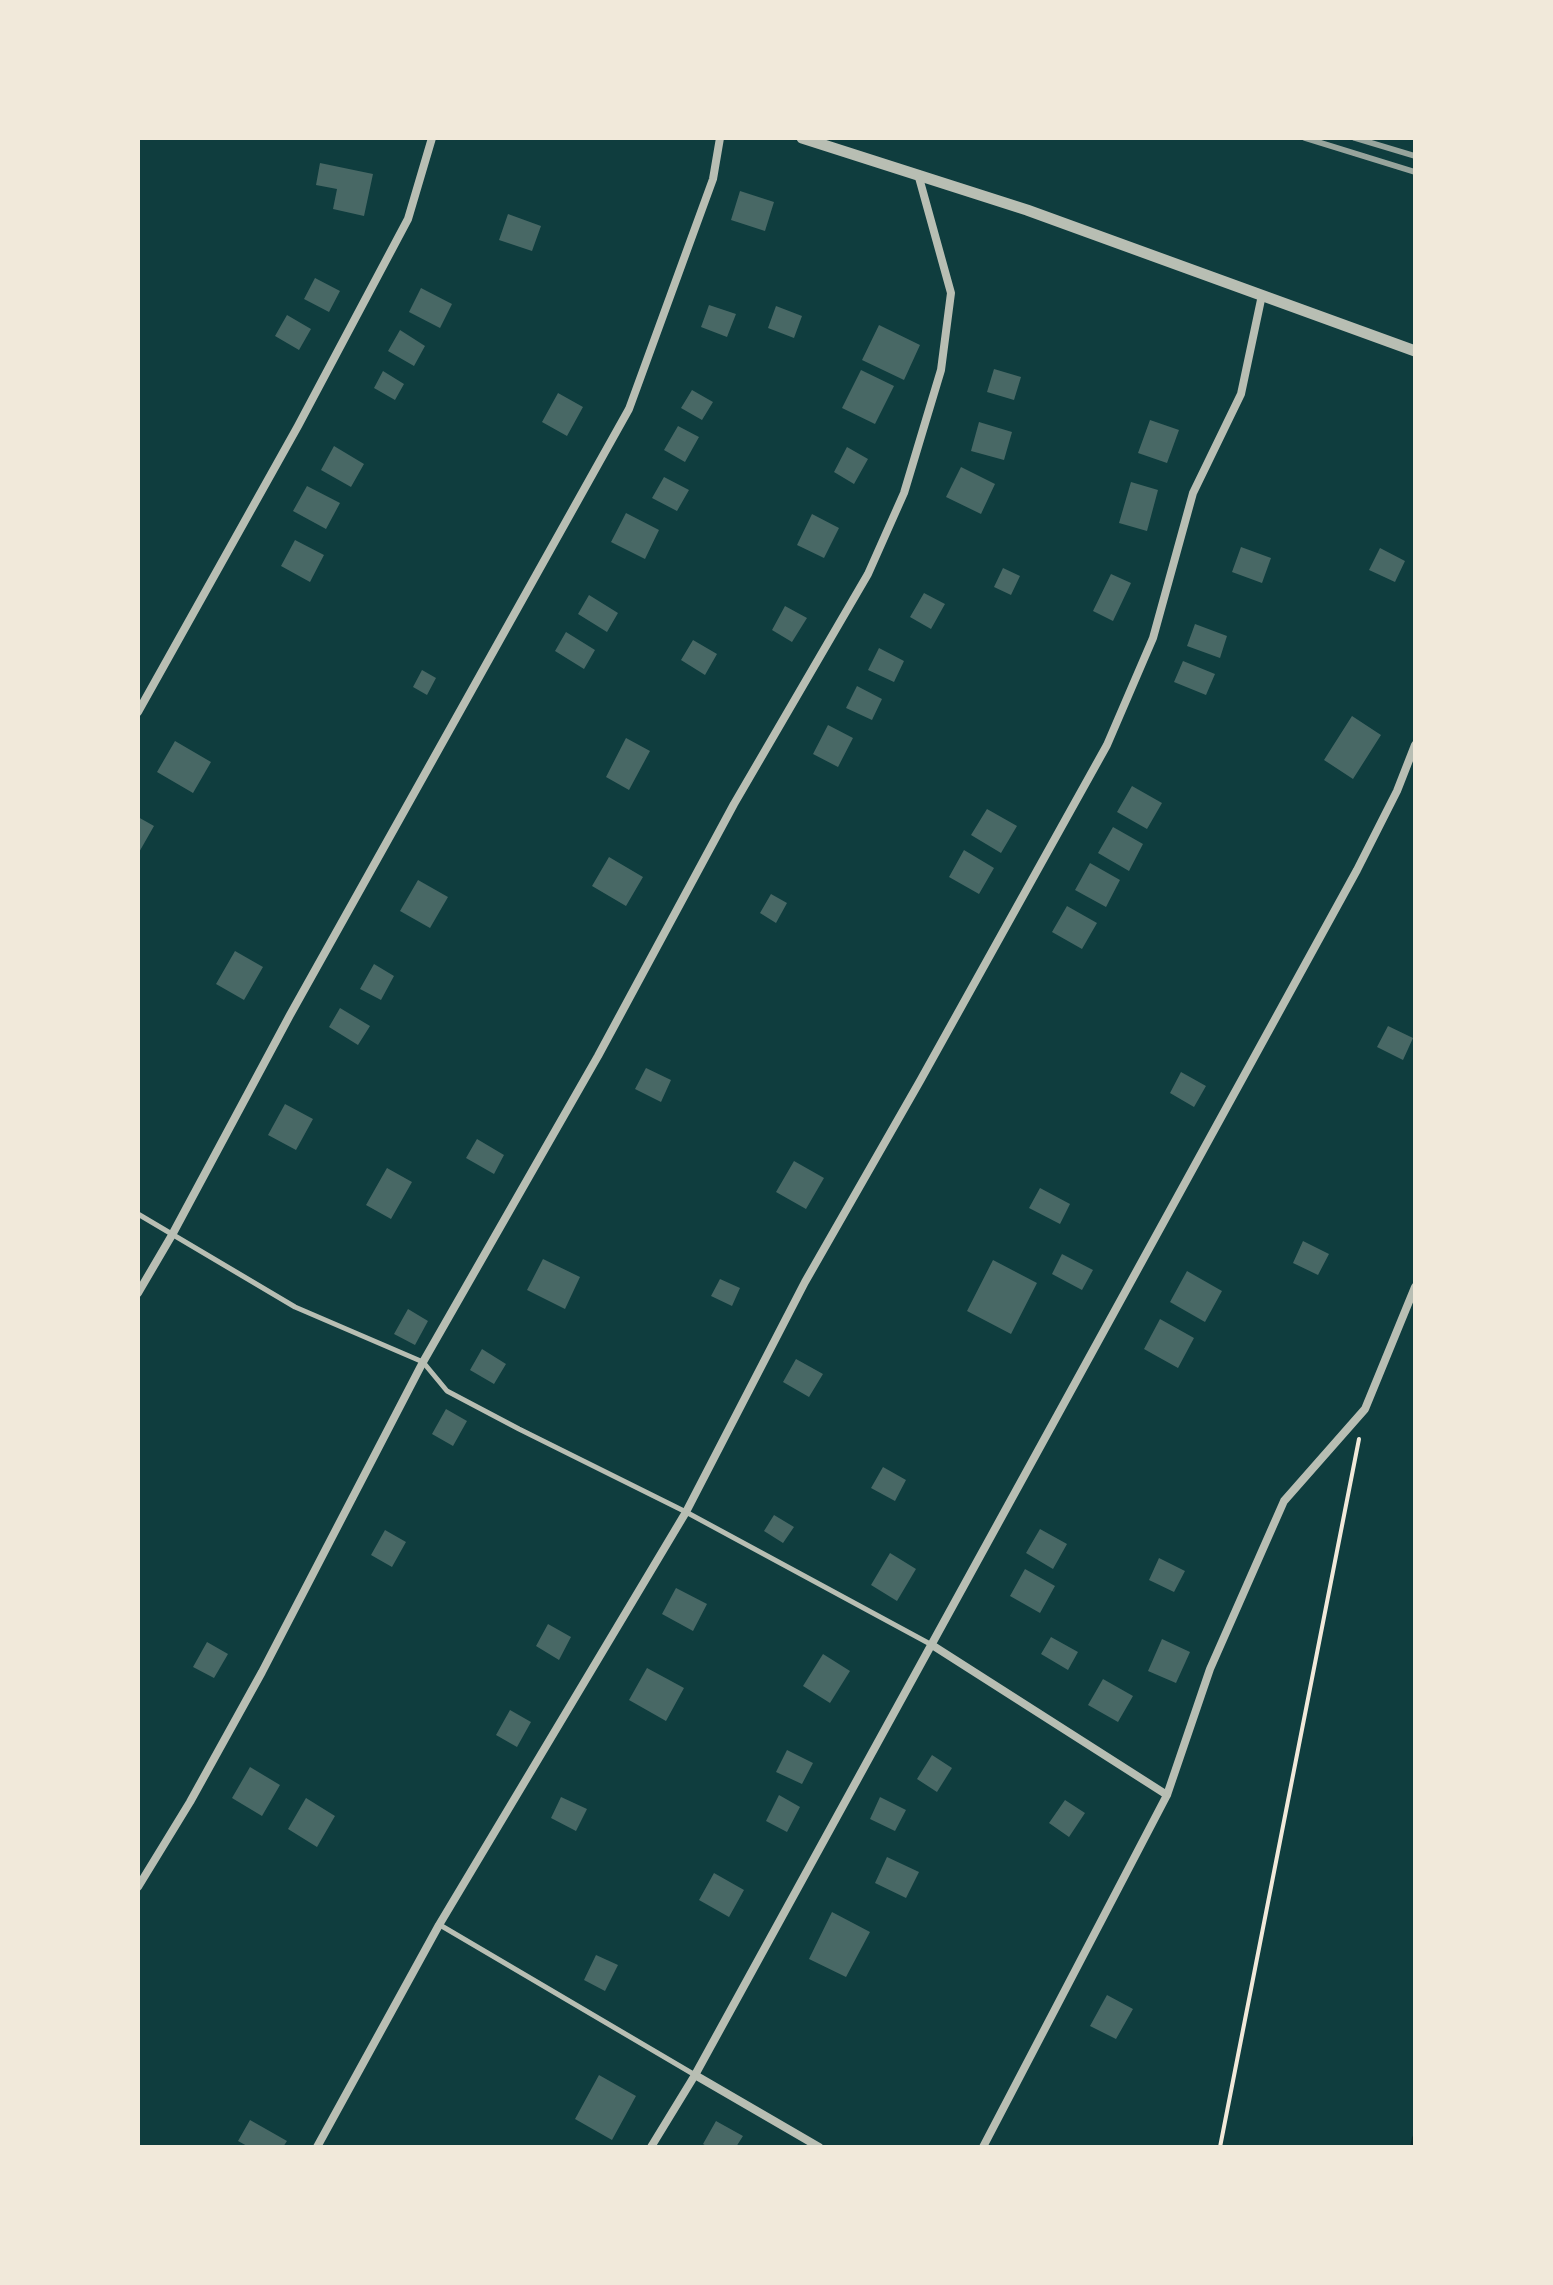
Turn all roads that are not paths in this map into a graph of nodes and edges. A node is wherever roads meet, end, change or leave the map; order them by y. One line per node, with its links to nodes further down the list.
1 (432, 138): 7 (street)
2 (720, 138): 10 (street)
3 (802, 138): 4 (street)
4 (918, 174): 5 (street); 13 (street)
5 (1262, 295): 6 (street); 14 (street)
6 (1415, 351)
7 (138, 712)
8 (1415, 745): 15 (street)
9 (138, 1214): 10 (lane)
10 (172, 1235): 12 (street); 13 (lane)
11 (1415, 1287): 16 (street)
12 (138, 1293)
13 (423, 1362): 14 (lane); 17 (street)
14 (686, 1512): 15 (lane); 18 (street)
15 (932, 1645): 16 (street); 19 (street)
16 (1167, 1795): 23 (street)
17 (138, 1887)
18 (439, 1925): 19 (lane); 20 (street)
19 (695, 2075): 21 (street); 22 (street)
20 (317, 2147)
21 (651, 2147)
22 (819, 2147)
23 (983, 2147)

